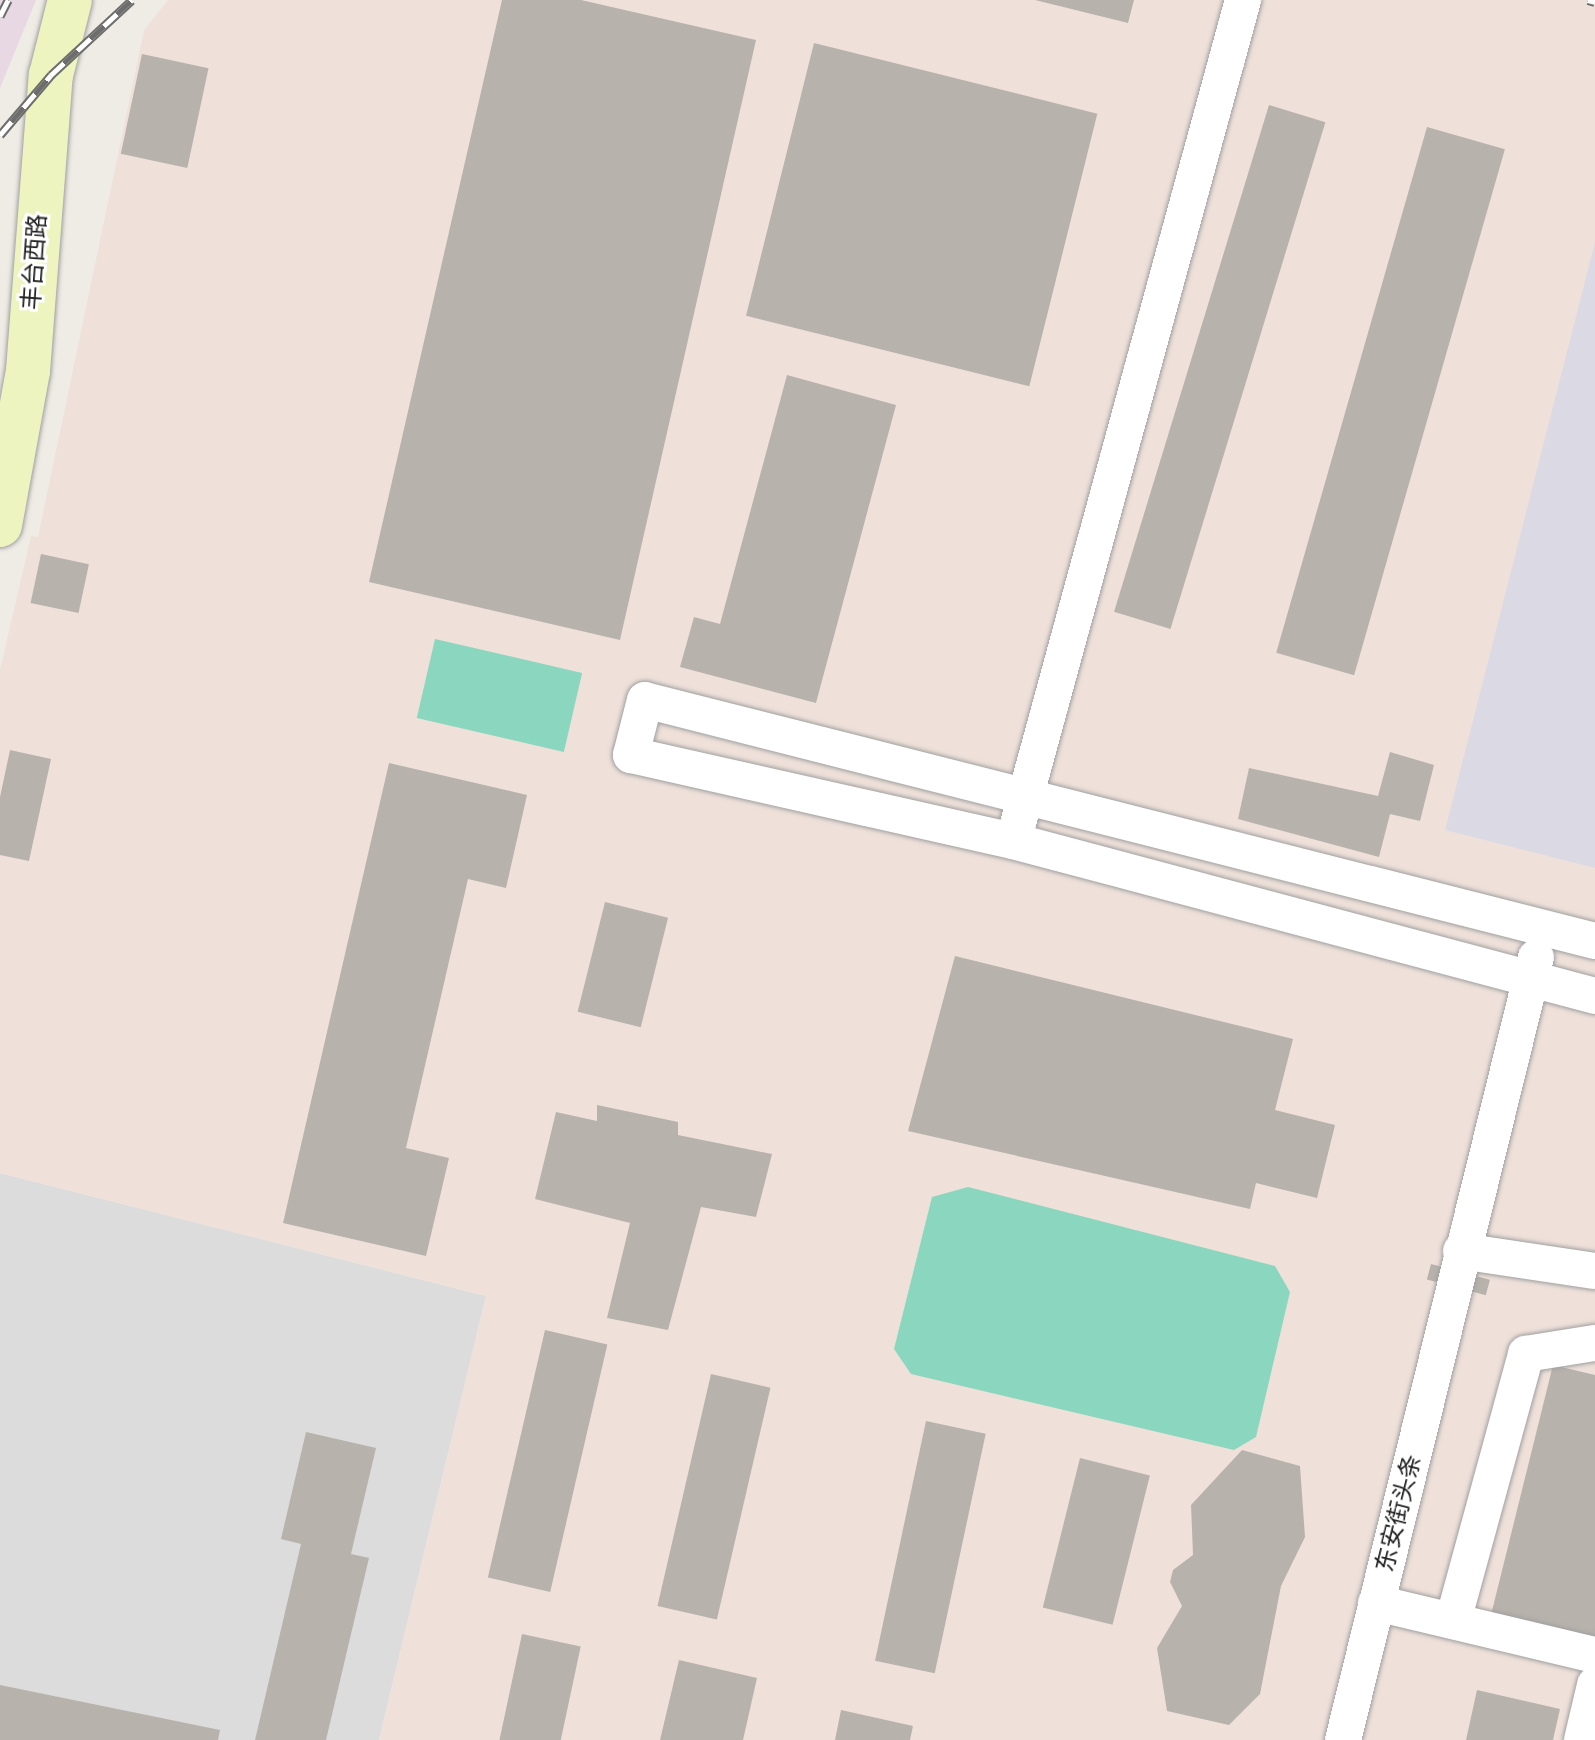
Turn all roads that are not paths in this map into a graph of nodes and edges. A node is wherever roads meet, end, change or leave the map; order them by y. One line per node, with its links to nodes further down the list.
1 (70, 0): 3 (main road, 丰台西路)
2 (1243, 0): 4 (street)
3 (0, 525)
4 (1024, 798): 5 (street); 5 (street); 6 (street)
5 (1013, 841): 8 (street)
6 (1544, 928): 7 (street); 8 (street, 东安街头条)
7 (1595, 941)
8 (1530, 978): 9 (street); 10 (street, 东安街头条)
9 (1595, 996)
10 (1461, 1251): 11 (street); 13 (street, 东安街头条)
11 (1595, 1271)
12 (1595, 1343): 14 (street)
13 (1376, 1603): 14 (street); 17 (street, 东安街头条)
14 (1453, 1621): 15 (street)
15 (1595, 1655)
16 (1595, 1685): 18 (street)
17 (1343, 1740)
18 (1582, 1740)

